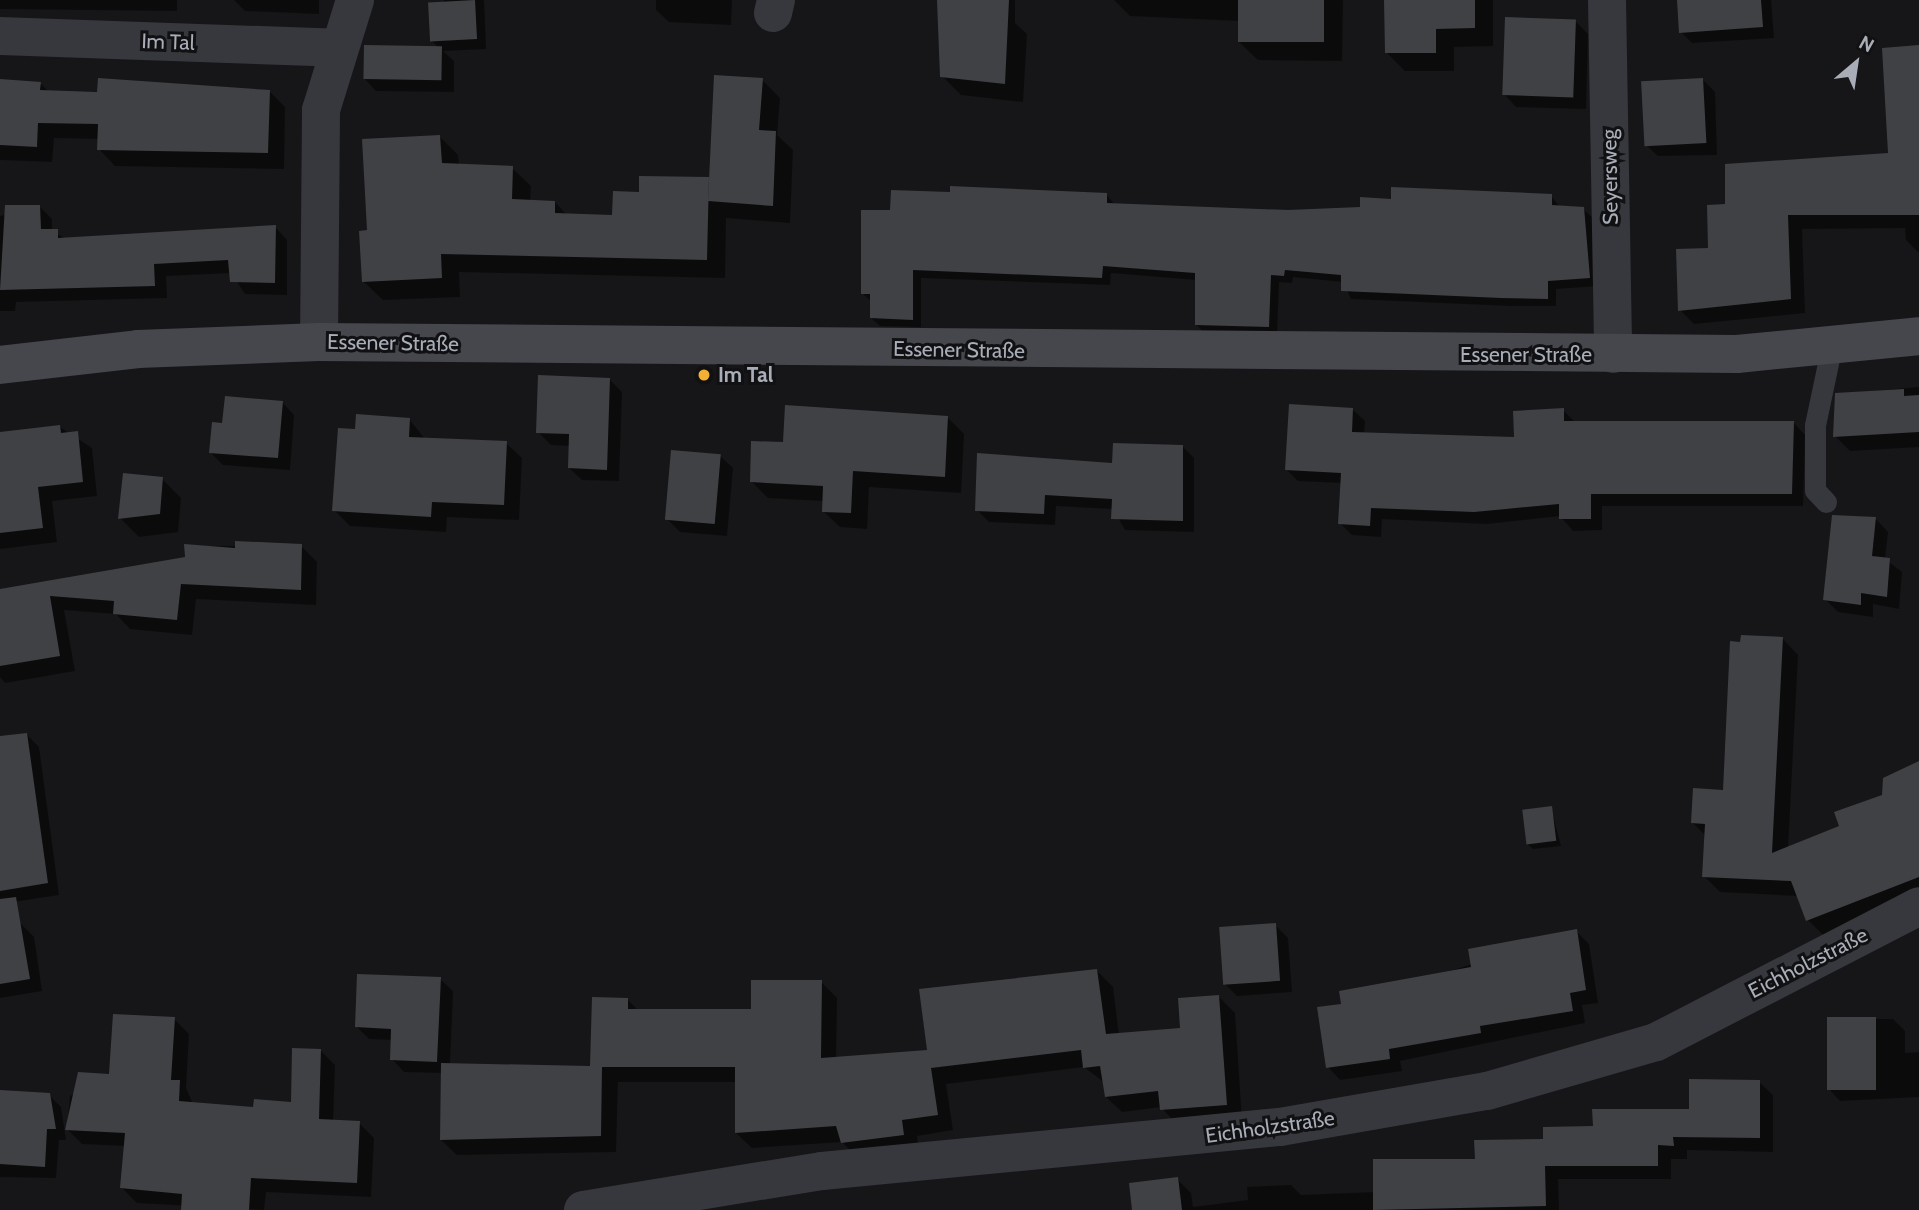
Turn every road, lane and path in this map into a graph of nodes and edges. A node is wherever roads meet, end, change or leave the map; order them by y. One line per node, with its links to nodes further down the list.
1 (355, 0): 4 (street)
2 (1607, 0): 8 (street, Seyersweg)
3 (0, 36): 4 (street, Im Tal)
4 (337, 48): 6 (street)
5 (1919, 336): 7 (street, Essener Straße)
6 (319, 342): 8 (street, Essener Straße); 9 (street, Essener Straße)
7 (1832, 344): 8 (street, Essener Straße); 10 (lane)
8 (1613, 354)
9 (0, 365)
10 (1826, 502)
11 (1919, 906): 12 (street, Eichholzstraße)
12 (583, 1210)

